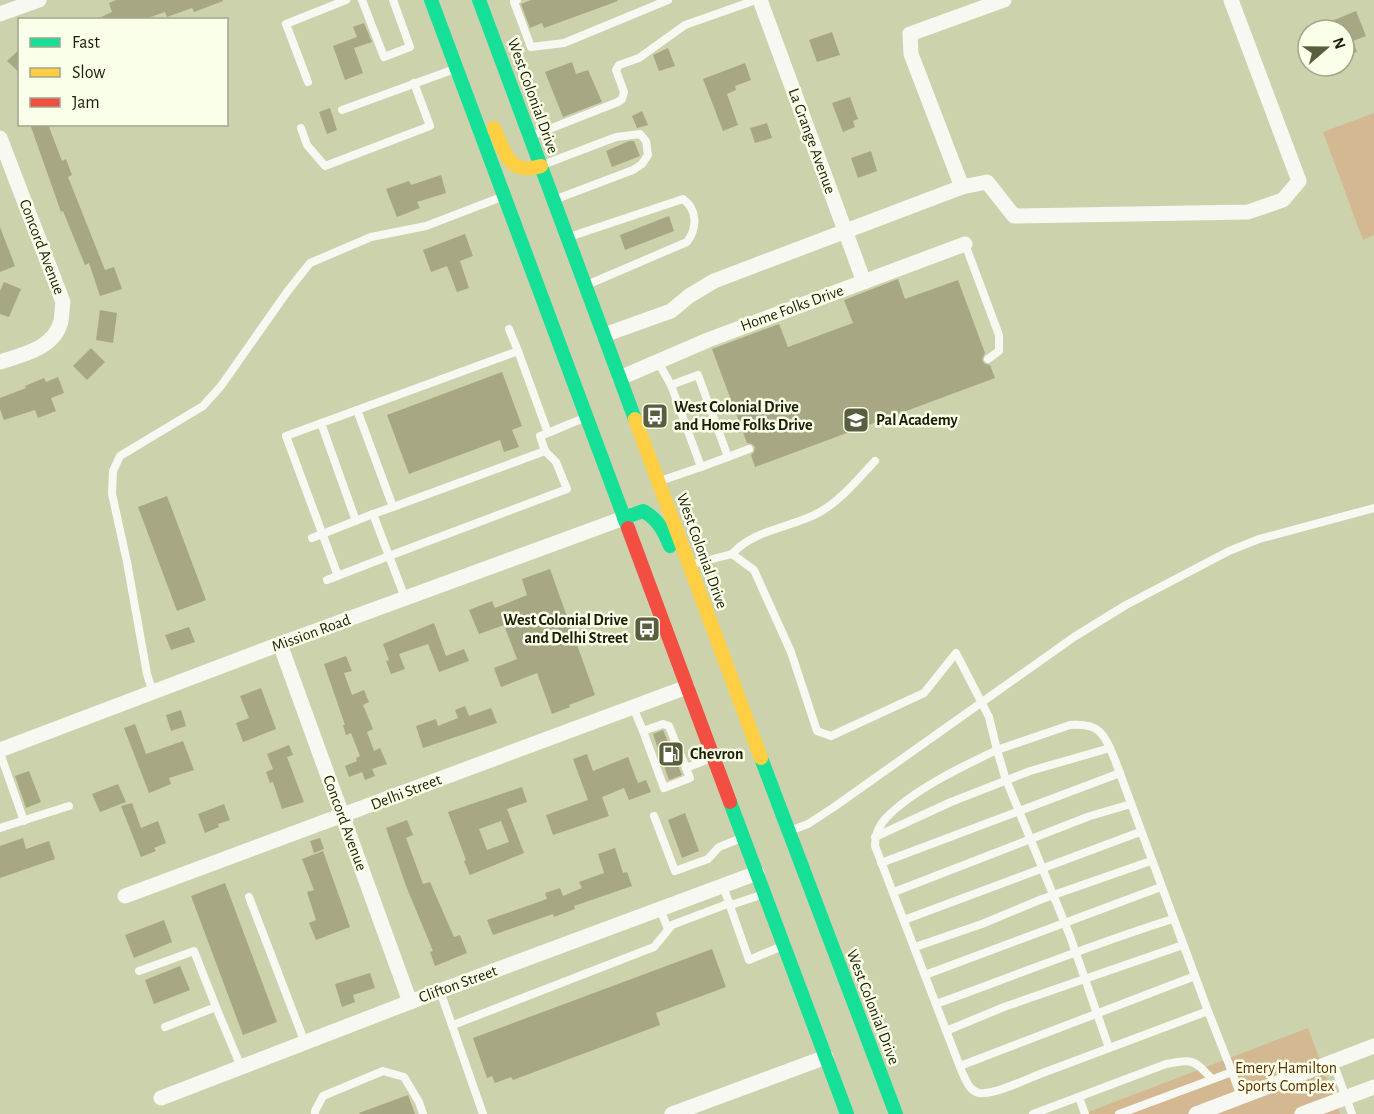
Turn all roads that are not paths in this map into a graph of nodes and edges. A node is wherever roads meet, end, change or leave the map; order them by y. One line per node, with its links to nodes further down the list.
1 (39, 0): 12 (street)
2 (346, 0): 14 (lane)
3 (362, 0): 4 (lane)
4 (393, 0)
5 (431, 0): 13 (highway)
6 (479, 0): 20 (highway, West Colonial Drive)
7 (518, 0): 8 (lane)
8 (668, 0)
9 (758, 0): 20 (lane); 26 (street, La Grange Avenue)
10 (1004, 0): 23 (street)
11 (1231, 0): 23 (street)
12 (0, 14)
13 (456, 68): 15 (lane); 16 (highway); 24 (highway)
14 (308, 82)
15 (414, 83): 17 (lane); 19 (lane)
16 (478, 85)
17 (342, 110)
18 (489, 116): 22 (highway)
19 (301, 128)
20 (530, 136): 22 (highway, West Colonial Drive)
21 (0, 138): 35 (street, Concord Avenue)
22 (541, 166): 25 (highway, West Colonial Drive); 25 (lane)
23 (962, 187): 26 (street)
24 (508, 194): 40 (highway); 65 (lane)
25 (547, 201): 27 (highway, West Colonial Drive); 29 (highway)
26 (845, 231): 30 (street, La Grange Avenue); 32 (street)
27 (568, 238): 29 (highway, West Colonial Drive); 29 (lane)
28 (965, 244): 30 (street, Home Folks Drive); 34 (lane)
29 (584, 282): 32 (highway, West Colonial Drive)
30 (864, 282): 36 (street, Home Folks Drive)
31 (509, 329): 33 (lane)
32 (604, 335): 37 (highway, West Colonial Drive)
33 (518, 351): 39 (lane); 42 (lane)
34 (988, 359)
35 (0, 362)
36 (658, 362): 37 (street, Home Folks Drive); 38 (lane)
37 (620, 378): 48 (highway, West Colonial Drive)
38 (671, 385): 45 (lane); 47 (lane)
39 (357, 410): 41 (lane); 49 (lane)
40 (586, 417): 42 (lane); 52 (highway)
41 (321, 423): 53 (lane); 54 (lane)
42 (548, 433): 44 (lane)
43 (749, 449): 45 (lane)
44 (545, 451): 49 (lane); 57 (lane)
45 (728, 457): 47 (lane)
46 (875, 462): 56 (lane)
47 (701, 467): 48 (lane)
48 (659, 482): 58 (highway, West Colonial Drive)
49 (393, 507): 51 (lane)
50 (1374, 508): 66 (lane)
51 (374, 514): 53 (lane); 57 (lane)
52 (624, 518): 61 (street, Mission Road); 62 (highway); 64 (highway)
53 (356, 521): 54 (lane)
54 (322, 534): 55 (lane); 59 (lane)
55 (312, 538)
56 (732, 554): 58 (lane); 66 (lane)
57 (389, 556): 59 (lane); 61 (lane)
58 (690, 565): 62 (highway, West Colonial Drive)
59 (338, 576): 60 (lane)
60 (327, 580)
61 (405, 598): 63 (street, Mission Road)
62 (705, 606): 84 (highway, West Colonial Drive)
63 (280, 644): 65 (street, Mission Road); 80 (street, Concord Avenue)
64 (687, 687): 67 (street, Delhi Street); 72 (highway)
65 (153, 693): 71 (street, Mission Road)
66 (980, 704): 70 (lane); 84 (lane)
67 (633, 707): 68 (lane); 80 (street, Delhi Street)
68 (643, 731): 73 (lane); 73 (lane)
69 (1110, 748): 70 (lane); 74 (lane); 75 (lane)
70 (997, 750): 75 (lane); 87 (lane)
71 (0, 751): 82 (lane)
72 (716, 763): 73 (lane); 76 (highway); 88 (highway)
73 (686, 768)
74 (1120, 773): 77 (lane); 79 (lane)
75 (1007, 780): 79 (lane); 87 (lane)
76 (739, 784)
77 (1131, 804): 85 (lane); 89 (lane)
78 (69, 806): 82 (lane)
79 (1019, 811): 89 (lane); 91 (lane)
80 (343, 816): 101 (street, Delhi Street); 119 (street, Concord Avenue)
81 (654, 816): 88 (lane)
82 (24, 821): 83 (lane)
83 (0, 828)
84 (788, 831): 86 (highway); 113 (highway, West Colonial Drive)
85 (1140, 832): 90 (lane); 93 (lane)
86 (771, 833)
87 (875, 837): 91 (lane)
88 (743, 838): 94 (highway)
89 (1030, 840): 93 (lane); 98 (lane)
90 (1151, 861): 97 (lane); 100 (lane)
91 (881, 863): 98 (lane)
92 (774, 868): 94 (highway)
93 (1041, 868): 100 (lane); 106 (lane)
94 (757, 873): 96 (street, Clifton Street); 99 (highway)
95 (791, 875): 113 (highway)
96 (723, 886): 103 (lane); 104 (street, Clifton Street)
97 (1161, 887): 105 (lane); 107 (lane)
98 (894, 892): 106 (lane)
99 (764, 894): 103 (lane); 109 (highway)
100 (1053, 895): 107 (lane); 111 (lane)
101 (125, 896)
102 (249, 897): 127 (lane)
103 (730, 904): 108 (lane); 109 (lane)
104 (660, 909): 108 (lane); 118 (street, Clifton Street)
105 (1173, 919): 110 (lane); 112 (lane)
106 (904, 920): 111 (lane)
107 (1064, 923): 112 (lane); 115 (lane)
108 (668, 929): 124 (lane)
109 (784, 945): 130 (highway)
110 (1183, 945): 116 (lane); 117 (lane)
111 (915, 947): 115 (lane)
112 (1075, 951): 117 (lane); 120 (lane)
113 (835, 956): 146 (highway, West Colonial Drive)
114 (139, 971): 121 (lane)
115 (925, 975): 120 (lane)
116 (1195, 976): 122 (lane); 123 (lane)
117 (1084, 979): 123 (lane); 126 (lane)
118 (440, 991): 119 (street, Clifton Street); 124 (lane)
119 (410, 1002): 127 (street, Clifton Street)
120 (936, 1004): 126 (lane)
121 (216, 1007): 125 (lane); 133 (lane)
122 (1208, 1011): 129 (lane); 134 (lane)
123 (1096, 1013): 129 (lane); 132 (lane)
124 (453, 1025): 143 (lane)
125 (165, 1027)
126 (946, 1031): 132 (lane)
127 (305, 1043): 133 (street, Clifton Street)
128 (1374, 1046): 131 (street)
129 (1109, 1048): 132 (lane)
130 (826, 1057): 144 (street); 145 (highway)
131 (1333, 1062): 138 (street); 140 (lane)
132 (960, 1066)
133 (241, 1067): 139 (street, Clifton Street)
134 (1232, 1072): 135 (lane); 138 (lane)
135 (1212, 1079): 137 (lane); 149 (lane)
136 (1374, 1087): 140 (street)
137 (1079, 1097): 147 (lane); 148 (lane)
138 (1241, 1097): 150 (street)
139 (161, 1098)
140 (1346, 1098): 151 (street); 152 (lane)
141 (315, 1114): 142 (lane)
142 (423, 1114)
143 (483, 1114)
144 (672, 1114)
145 (847, 1114)
146 (896, 1114)
147 (1033, 1114)
148 (1085, 1114)
149 (1119, 1114)
150 (1196, 1114)
151 (1302, 1114)
152 (1352, 1114)

